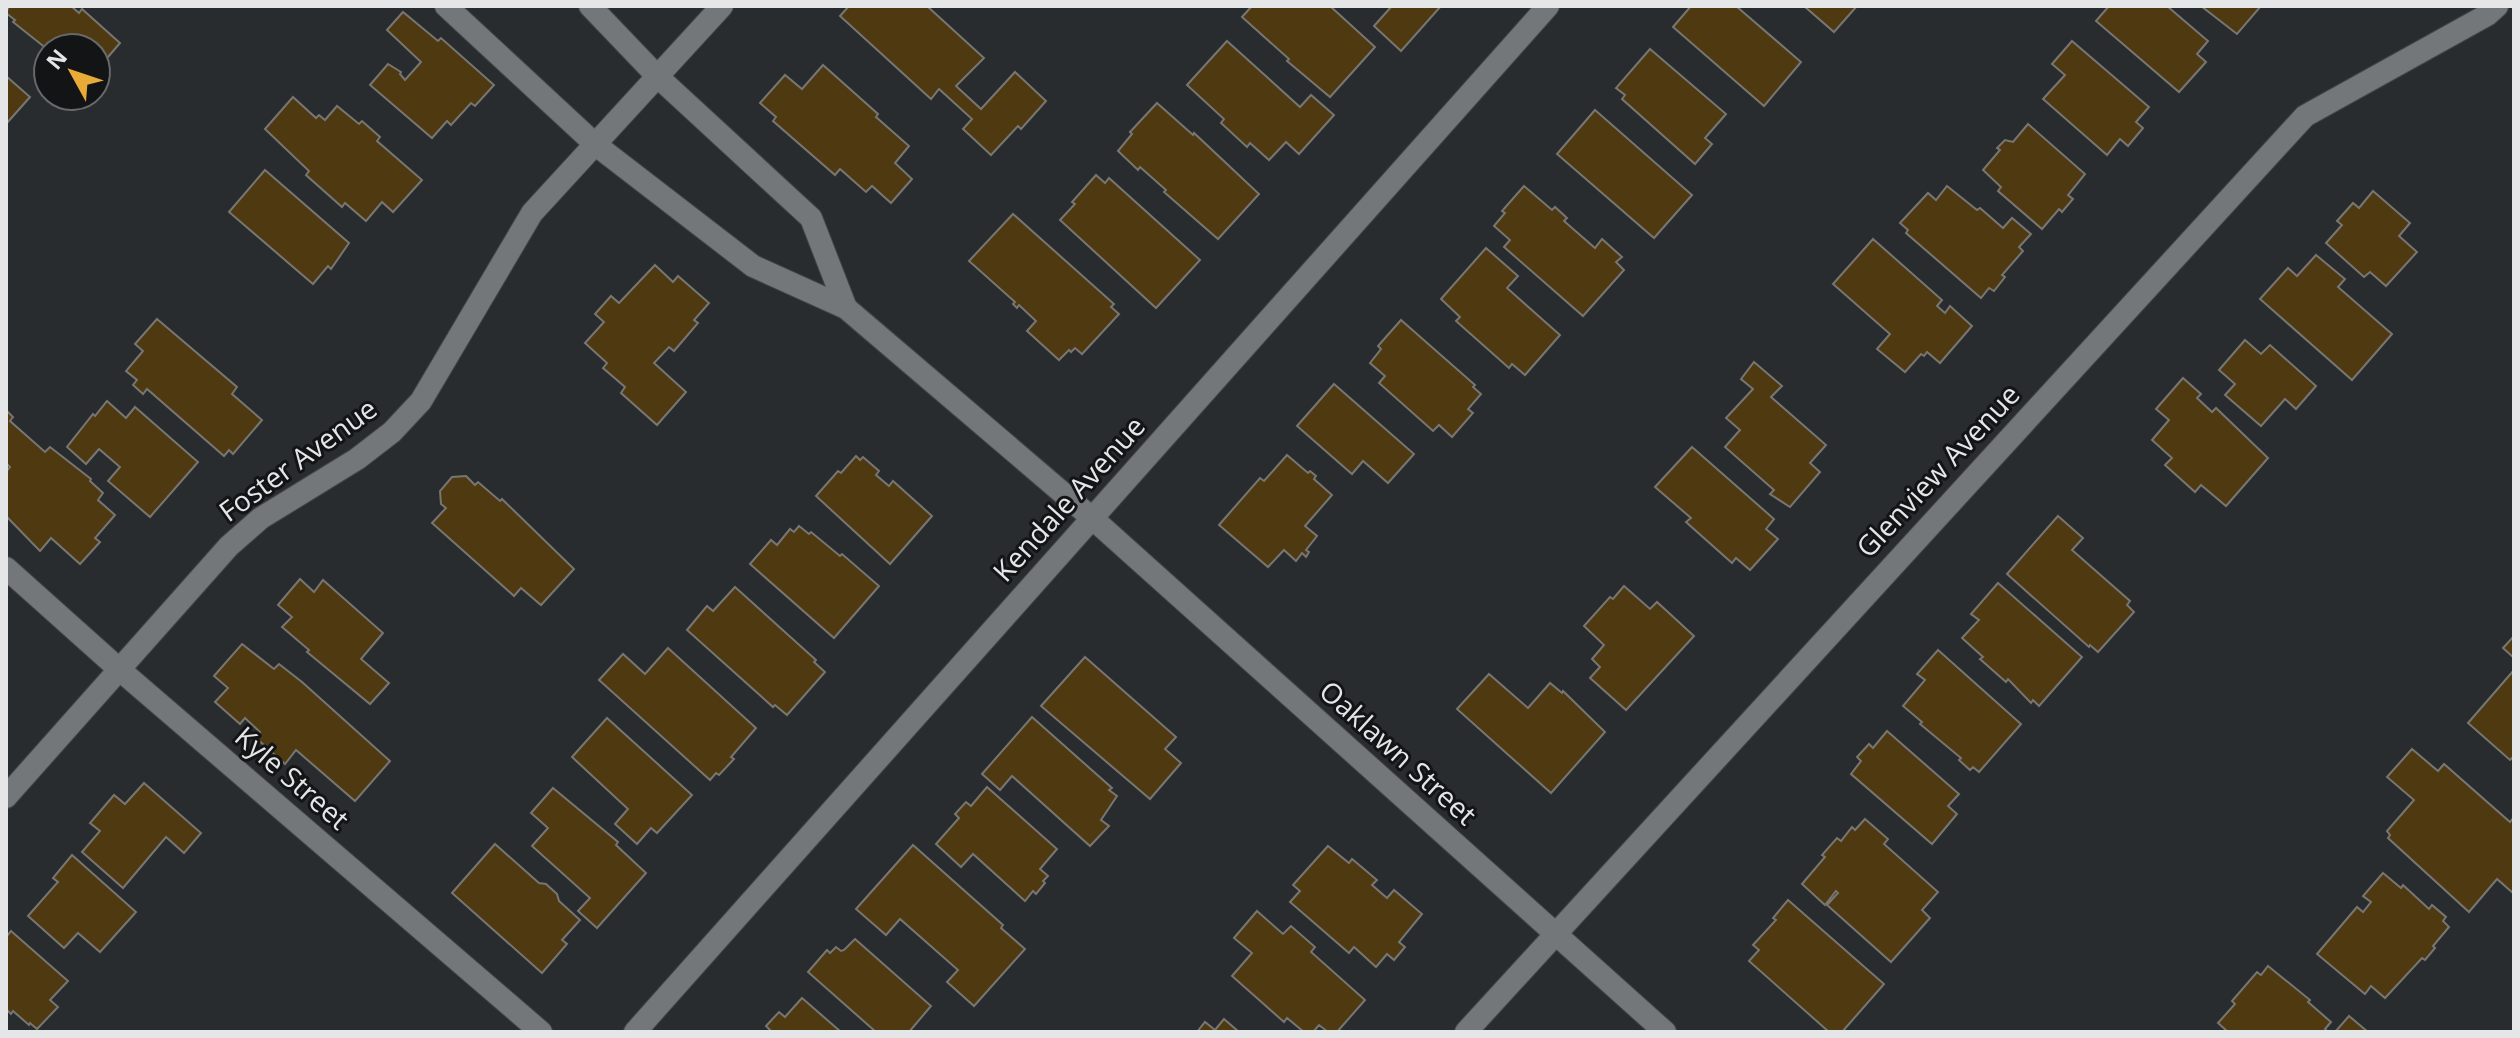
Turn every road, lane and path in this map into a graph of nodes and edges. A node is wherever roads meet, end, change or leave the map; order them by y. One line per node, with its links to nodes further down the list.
1 (446, 6): 7 (street)
2 (590, 6): 6 (street)
3 (722, 6): 6 (street, Foster Avenue)
4 (1548, 6): 9 (street, Kendale Avenue)
5 (2497, 6): 13 (street, Glenview Avenue)
6 (658, 77): 7 (street, Foster Avenue); 8 (street)
7 (596, 145): 8 (street); 11 (street, Foster Avenue)
8 (846, 308): 9 (street, Oaklawn Street)
9 (1092, 518): 13 (street, Oaklawn Street); 15 (street, Kendale Avenue)
10 (6, 568): 11 (street, Kyle Street)
11 (120, 670): 12 (street, Foster Avenue); 14 (street, Kyle Street)
12 (6, 797)
13 (1554, 934): 16 (street, Glenview Avenue); 17 (street, Oaklawn Street)
14 (541, 1032)
15 (635, 1032)
16 (1466, 1032)
17 (1665, 1032)

